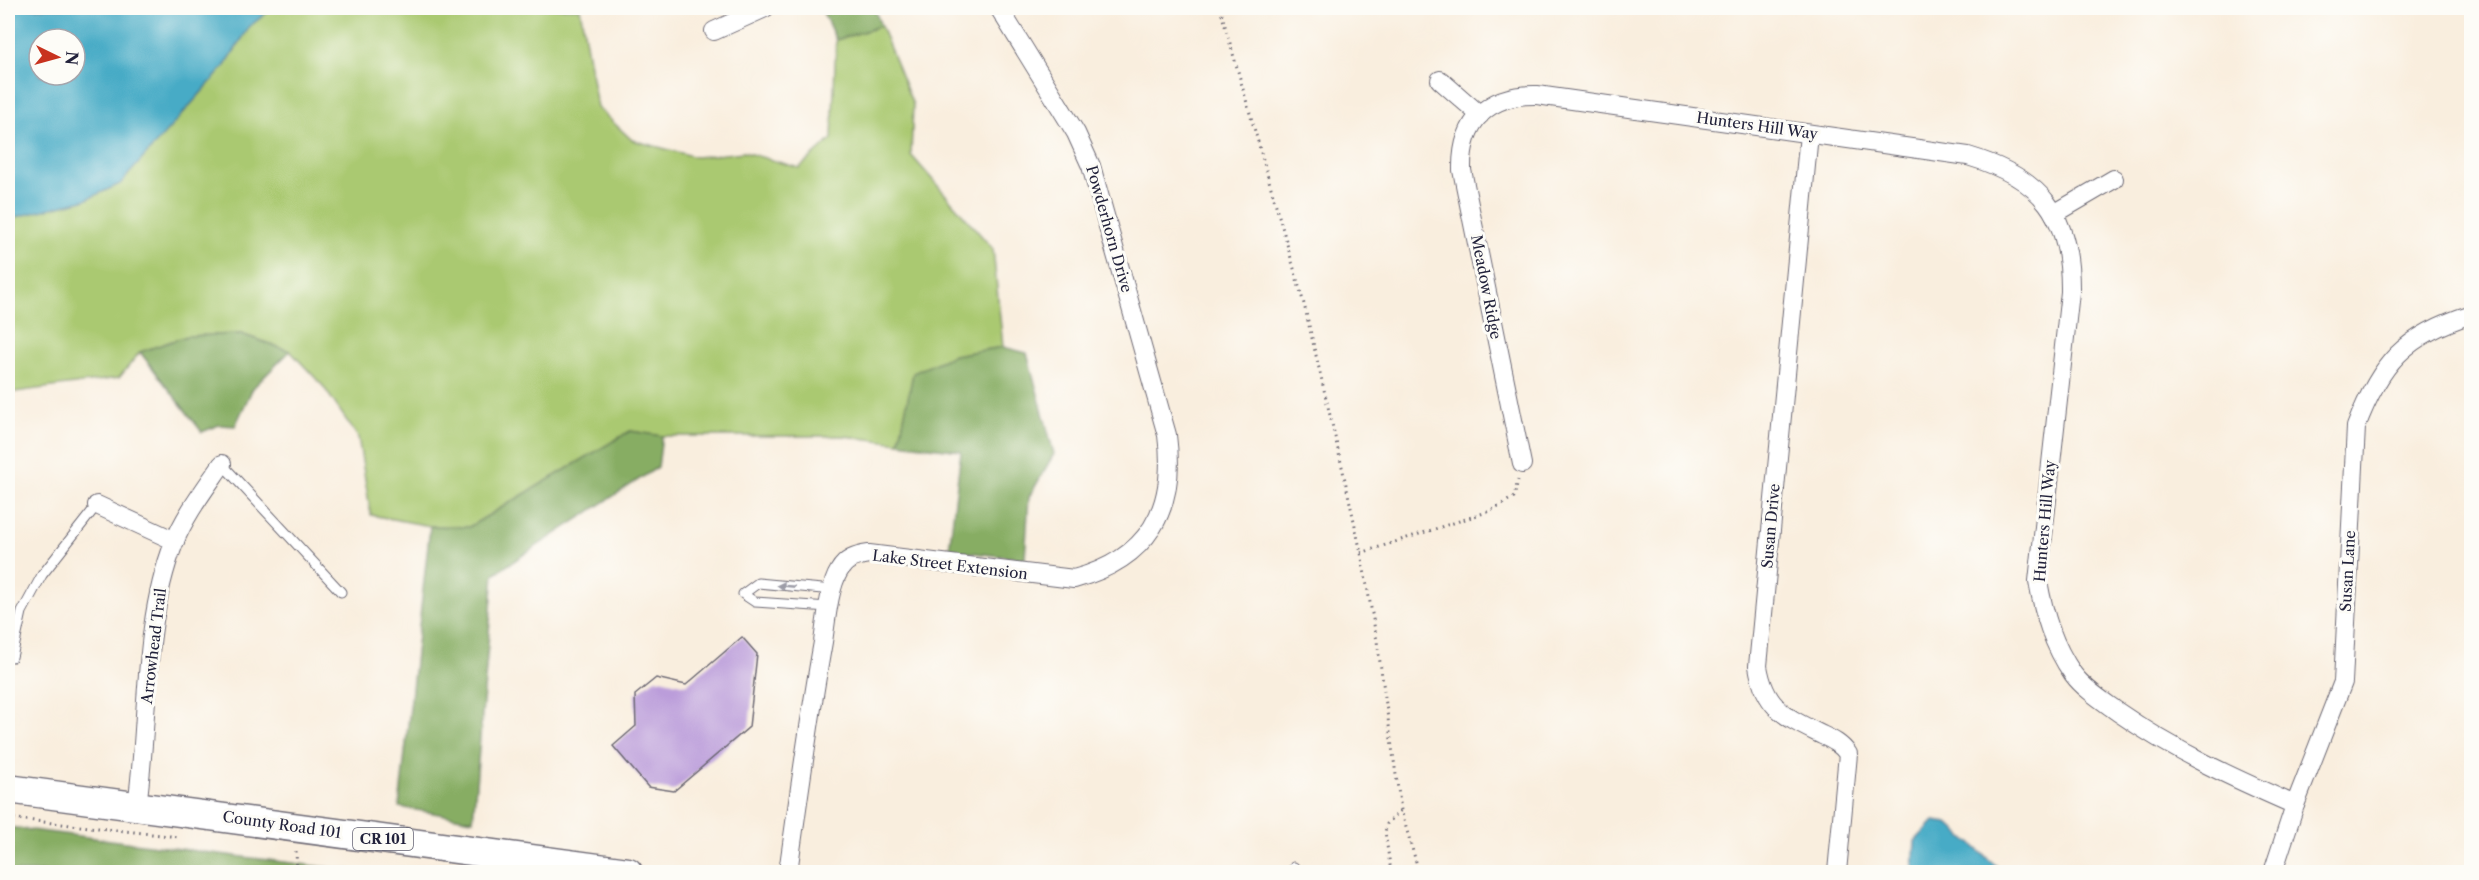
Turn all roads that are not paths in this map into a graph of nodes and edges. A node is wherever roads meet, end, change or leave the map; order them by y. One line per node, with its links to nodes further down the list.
1 (765, 8): 3 (street)
2 (999, 8): 10 (street, Powderhorn Drive)
3 (714, 31)
4 (1440, 80): 5 (street)
5 (1480, 115): 6 (street, Hunters Hill Way); 12 (street, Meadow Ridge)
6 (1809, 134): 8 (street, Hunters Hill Way); 23 (street, Susan Drive)
7 (2114, 179): 8 (street)
8 (2054, 214): 19 (street, Hunters Hill Way)
9 (2472, 314): 19 (street, Susan Lane)
10 (1167, 435): 16 (street, Lake Street Extension)
11 (222, 464): 14 (street, Arrowhead Trail); 15 (lane)
12 (1522, 464)
13 (97, 505): 14 (street); 17 (lane)
14 (175, 541): 20 (street, Arrowhead Trail)
15 (341, 592)
16 (831, 598): 16 (lane, one-way to 16); 22 (street, Lake Street Extension)
17 (12, 657)
18 (8, 789): 20 (main road, County Road 101 / CR 101)
19 (2295, 805): 24 (street, Susan Lane)
20 (137, 806): 21 (main road, County Road 101 / CR 101)
21 (628, 873)
22 (788, 873)
23 (1837, 873)
24 (2273, 873)

